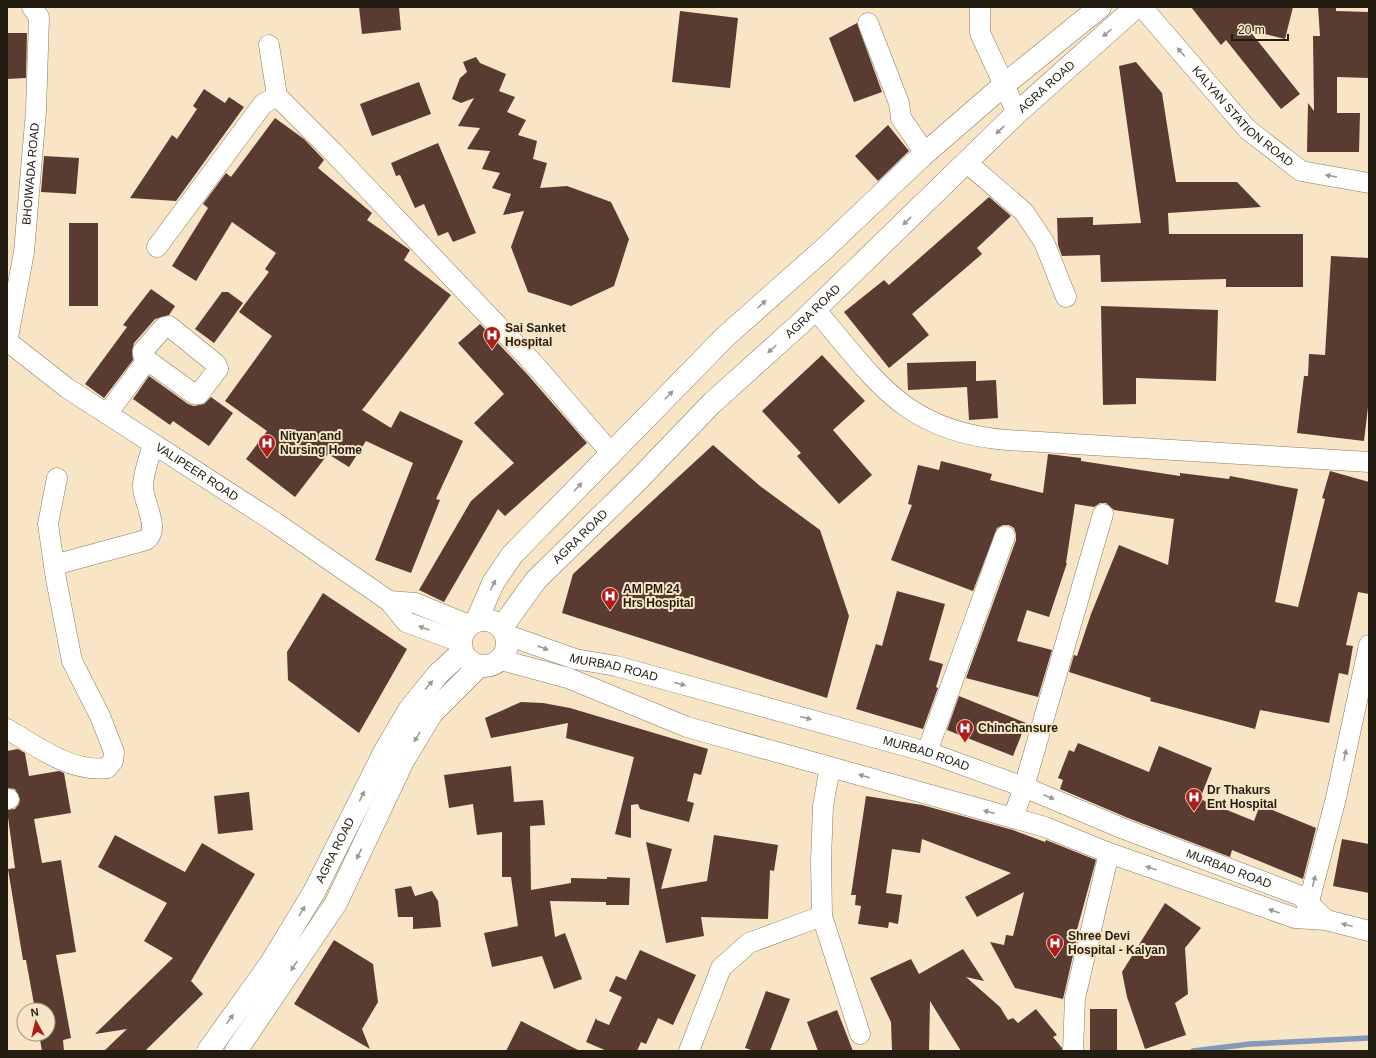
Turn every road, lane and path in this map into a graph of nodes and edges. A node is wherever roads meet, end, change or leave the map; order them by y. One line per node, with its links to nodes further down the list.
1 (32, 7): 17 (street, BHOIWADA ROAD)
2 (980, 7): 8 (street)
3 (1100, 7): 8 (main road, AGRA ROAD)
4 (1136, 7): 10 (main road, AGRA ROAD, one-way to 10)
5 (1142, 7): 13 (street, KALYAN STATION ROAD, one-way to 5)
6 (868, 23): 11 (street)
7 (269, 45): 9 (street)
8 (1005, 84): 10 (street); 11 (main road, AGRA ROAD)
9 (277, 96): 14 (street); 21 (street)
10 (1017, 113): 12 (main road, AGRA ROAD, one-way to 12)
11 (925, 153): 21 (main road, AGRA ROAD, one-way to 11)
12 (966, 162): 15 (street); 16 (main road, AGRA ROAD, one-way to 16)
13 (1369, 183)
14 (157, 247)
15 (1066, 297)
16 (815, 309): 22 (street); 27 (main road, AGRA ROAD, one-way to 27)
17 (7, 342): 19 (street, VALIPEER ROAD)
18 (147, 360): 19 (street)
19 (107, 414): 20 (street, VALIPEER ROAD)
20 (153, 444): 26 (street); 28 (street, VALIPEER ROAD)
21 (611, 453): 28 (main road, AGRA ROAD, one-way to 21)
22 (1369, 462)
23 (57, 478): 26 (street)
24 (1103, 514): 35 (street)
25 (1005, 536): 33 (street)
26 (54, 565): 32 (street)
27 (504, 631): 28 (main road); 30 (main road, AGRA ROAD); 33 (street, MURBAD ROAD, one-way to 33)
28 (467, 635): 31 (main road); 42 (main road, AGRA ROAD, one-way to 28)
29 (1369, 645): 38 (street, one-way to 29)
30 (502, 660): 31 (main road); 34 (street, MURBAD ROAD)
31 (479, 666): 43 (main road, AGRA ROAD, one-way to 43)
32 (7, 729)
33 (927, 752): 35 (street, MURBAD ROAD)
34 (830, 767): 36 (street, MURBAD ROAD, one-way to 34); 39 (street)
35 (1024, 787): 36 (street); 38 (street, MURBAD ROAD, one-way to 38)
36 (1013, 818): 37 (street, MURBAD ROAD)
37 (1109, 853): 38 (street, MURBAD ROAD, one-way to 37); 45 (street)
38 (1307, 911): 40 (street, MURBAD ROAD, one-way to 38)
39 (822, 916): 41 (street); 44 (street)
40 (1369, 931)
41 (860, 1034)
42 (208, 1051)
43 (236, 1051)
44 (688, 1051)
45 (1073, 1051)

